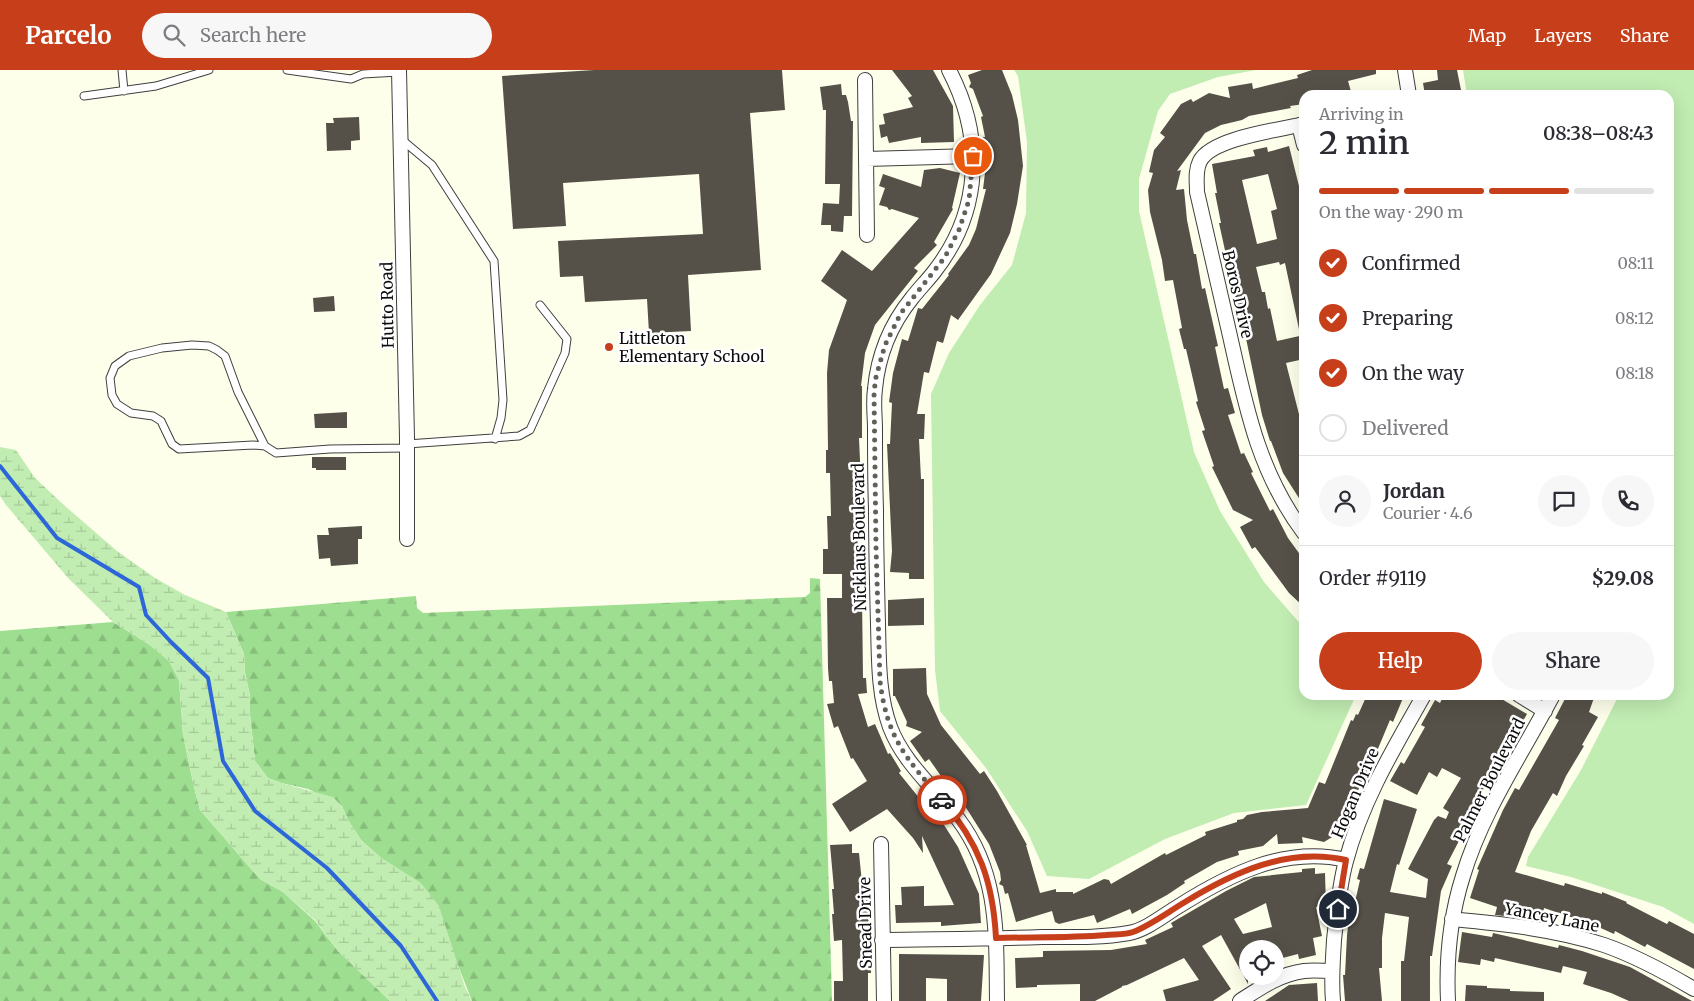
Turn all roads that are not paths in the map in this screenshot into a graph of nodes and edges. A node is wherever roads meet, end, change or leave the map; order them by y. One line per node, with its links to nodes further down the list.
1 (122, 70): 11 (lane)
2 (209, 70): 7 (lane)
3 (287, 70): 8 (lane)
4 (949, 70): 15 (street, Nicklaus Boulevard)
5 (1405, 70): 10 (street)
6 (399, 71): 8 (lane); 14 (street, Hutto Road)
7 (190, 72): 11 (lane)
8 (359, 72)
9 (865, 80): 16 (street)
10 (1408, 90)
11 (124, 91): 12 (lane)
12 (84, 96)
13 (1299, 124): 22 (street, Boros Drive)
14 (400, 139): 19 (lane); 21 (street, Hutto Road)
15 (973, 156): 16 (street); 31 (street, Nicklaus Boulevard)
16 (866, 159): 17 (street)
17 (867, 235)
18 (540, 305): 19 (lane)
19 (495, 439): 21 (lane)
20 (265, 446): 20 (lane); 21 (lane)
21 (407, 446): 23 (street, Hutto Road)
22 (1299, 525)
23 (407, 539)
24 (1421, 700): 29 (street, Hogan Drive)
25 (1527, 700): 27 (street)
26 (1550, 700): 27 (street, Palmer Boulevard)
27 (1545, 711): 30 (street, Palmer Boulevard)
28 (880, 844): 32 (street, Snead Drive)
29 (1346, 860): 31 (street); 33 (street, Hogan Drive)
30 (1452, 919): 34 (street, Yancey Lane); 39 (street, Palmer Boulevard)
31 (996, 938): 32 (street); 36 (street, Nicklaus Boulevard)
32 (882, 940): 35 (street, Snead Drive)
33 (1332, 970): 37 (street); 38 (street, Hogan Drive)
34 (1694, 989)
35 (884, 1001)
36 (997, 1001)
37 (1240, 1001)
38 (1333, 1001)
39 (1448, 1001)

